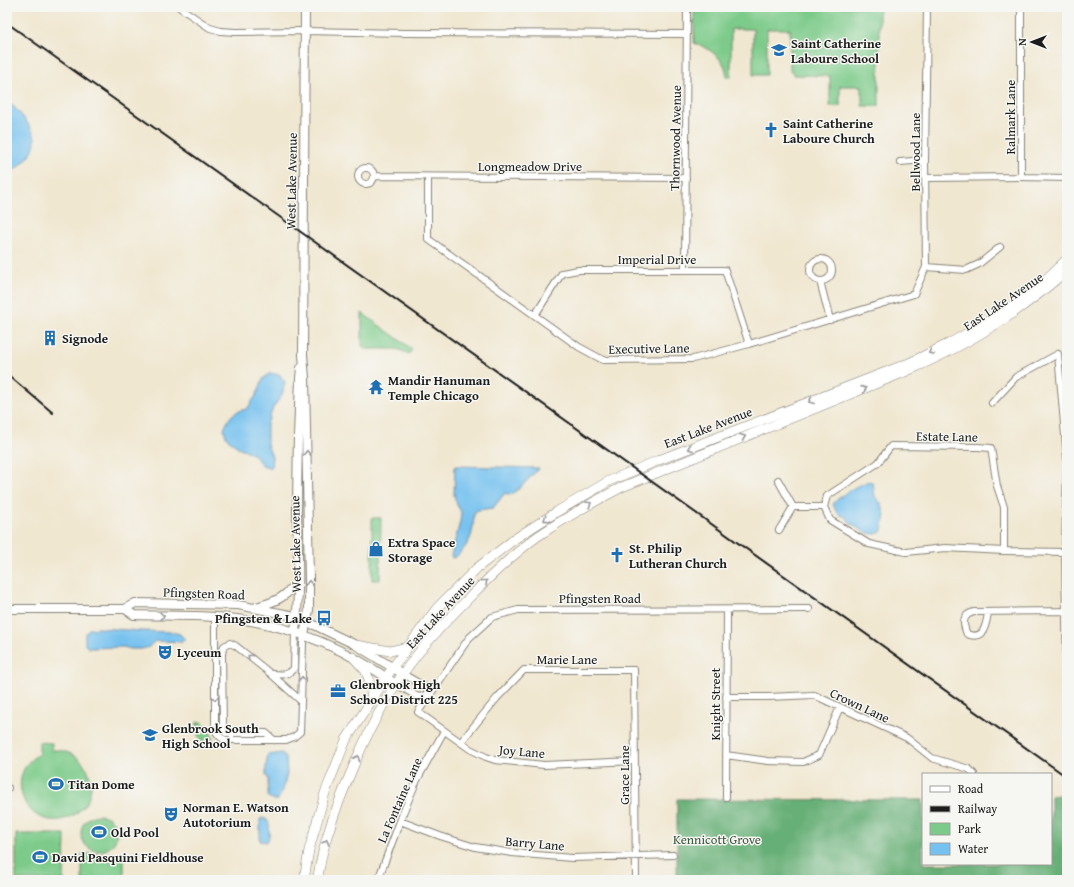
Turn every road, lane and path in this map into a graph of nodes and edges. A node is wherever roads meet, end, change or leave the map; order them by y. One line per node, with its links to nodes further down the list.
1 (179, 7): 6 (street)
2 (305, 7): 6 (street, West Lake Avenue)
3 (687, 7): 7 (street, Thornwood Avenue)
4 (928, 7): 8 (street, Bellwood Lane)
5 (1021, 7): 12 (street, Ralmark Lane)
6 (305, 31): 7 (street); 26 (street, West Lake Avenue)
7 (687, 34): 13 (street, Thornwood Avenue)
8 (925, 160): 9 (street); 14 (street, Bellwood Lane)
9 (900, 162)
10 (374, 176): 11 (street, Longmeadow Drive)
11 (428, 176): 13 (street, Longmeadow Drive); 23 (street, Executive Lane)
12 (1021, 177): 14 (street); 15 (street)
13 (686, 178): 19 (street, Thornwood Avenue)
14 (925, 178): 18 (street, Bellwood Lane)
15 (1067, 178)
16 (1000, 246): 18 (street)
17 (1067, 259): 50 (main road, East Lake Avenue, one-way to 50)
18 (926, 267): 22 (street, Bellwood Lane)
19 (685, 270): 23 (street, Imperial Drive); 25 (street, Imperial Drive)
20 (1067, 270): 55 (main road, East Lake Avenue, one-way to 20)
21 (820, 281): 24 (street)
22 (914, 294): 24 (street, Executive Lane)
23 (535, 315): 25 (street, Executive Lane)
24 (830, 320): 25 (street, Executive Lane)
25 (749, 344)
26 (303, 355): 36 (street, West Lake Avenue); 46 (street, West Lake Avenue, one-way to 26)
27 (992, 403): 28 (street)
28 (1067, 459)
29 (1067, 466): 35 (street)
30 (778, 480): 31 (street)
31 (793, 507): 32 (street); 33 (street)
32 (824, 507): 34 (street); 34 (street, Estate Lane)
33 (779, 530)
34 (1004, 550): 35 (street)
35 (1065, 552): 42 (street)
36 (299, 578): 37 (street); 45 (street, West Lake Avenue)
37 (254, 608): 40 (street, Pfingsten Road); 45 (street, Pfingsten Road)
38 (7, 609): 40 (street, Pfingsten Road)
39 (809, 609): 41 (street, Pfingsten Road)
40 (125, 610): 44 (street, Pfingsten Road, one-way to 44)
41 (727, 610): 59 (street, Pfingsten Road); 60 (street, Knight Street)
42 (1067, 611): 43 (street); 57 (street)
43 (988, 613): 43 (street)
44 (215, 617): 47 (street, Pfingsten Road); 65 (street, one-way to 65)
45 (297, 618): 46 (street, Pfingsten Road); 47 (street, West Lake Avenue)
46 (306, 622): 48 (street, West Lake Avenue); 49 (street, Pfingsten Road)
47 (295, 632): 48 (street, Pfingsten Road); 54 (street)
48 (304, 635): 51 (street, Pfingsten Road); 62 (street, West Lake Avenue, one-way to 48)
49 (356, 645): 50 (main road); 52 (street, Pfingsten Road)
50 (408, 647): 52 (main road, East Lake Avenue)
51 (353, 657): 56 (street, Pfingsten Road); 61 (main road)
52 (393, 667): 55 (street, Pfingsten Road); 56 (main road)
53 (634, 670): 66 (street, Marie Lane); 68 (street, Grace Lane)
54 (271, 674): 62 (street); 65 (street, one-way to 65)
55 (403, 674): 58 (main road); 59 (street, Pfingsten Road)
56 (386, 677): 58 (street, Pfingsten Road); 61 (main road)
57 (1067, 681)
58 (396, 684): 59 (street, Pfingsten Road); 75 (main road, one-way to 58)
59 (430, 694): 64 (street, Joy Lane)
60 (726, 697): 63 (street, Crown Lane); 67 (street, Knight Street)
61 (372, 700): 74 (main road)
62 (301, 701): 65 (street, West Lake Avenue)
63 (840, 707): 67 (street); 69 (street, Crown Lane)
64 (444, 731): 66 (street, Joy Lane); 71 (street, La Fontaine Lane)
65 (274, 740)
66 (460, 742): 68 (street, Joy Lane)
67 (726, 755): 70 (street, Knight Street)
68 (635, 761): 72 (street, Grace Lane)
69 (973, 773)
70 (726, 797)
71 (400, 821): 72 (street, Barry Lane); 76 (street, La Fontaine Lane)
72 (636, 856): 73 (street, Barry Lane); 77 (street, Grace Lane)
73 (673, 856)
74 (304, 880)
75 (317, 880)
76 (378, 880)
77 (636, 880)

